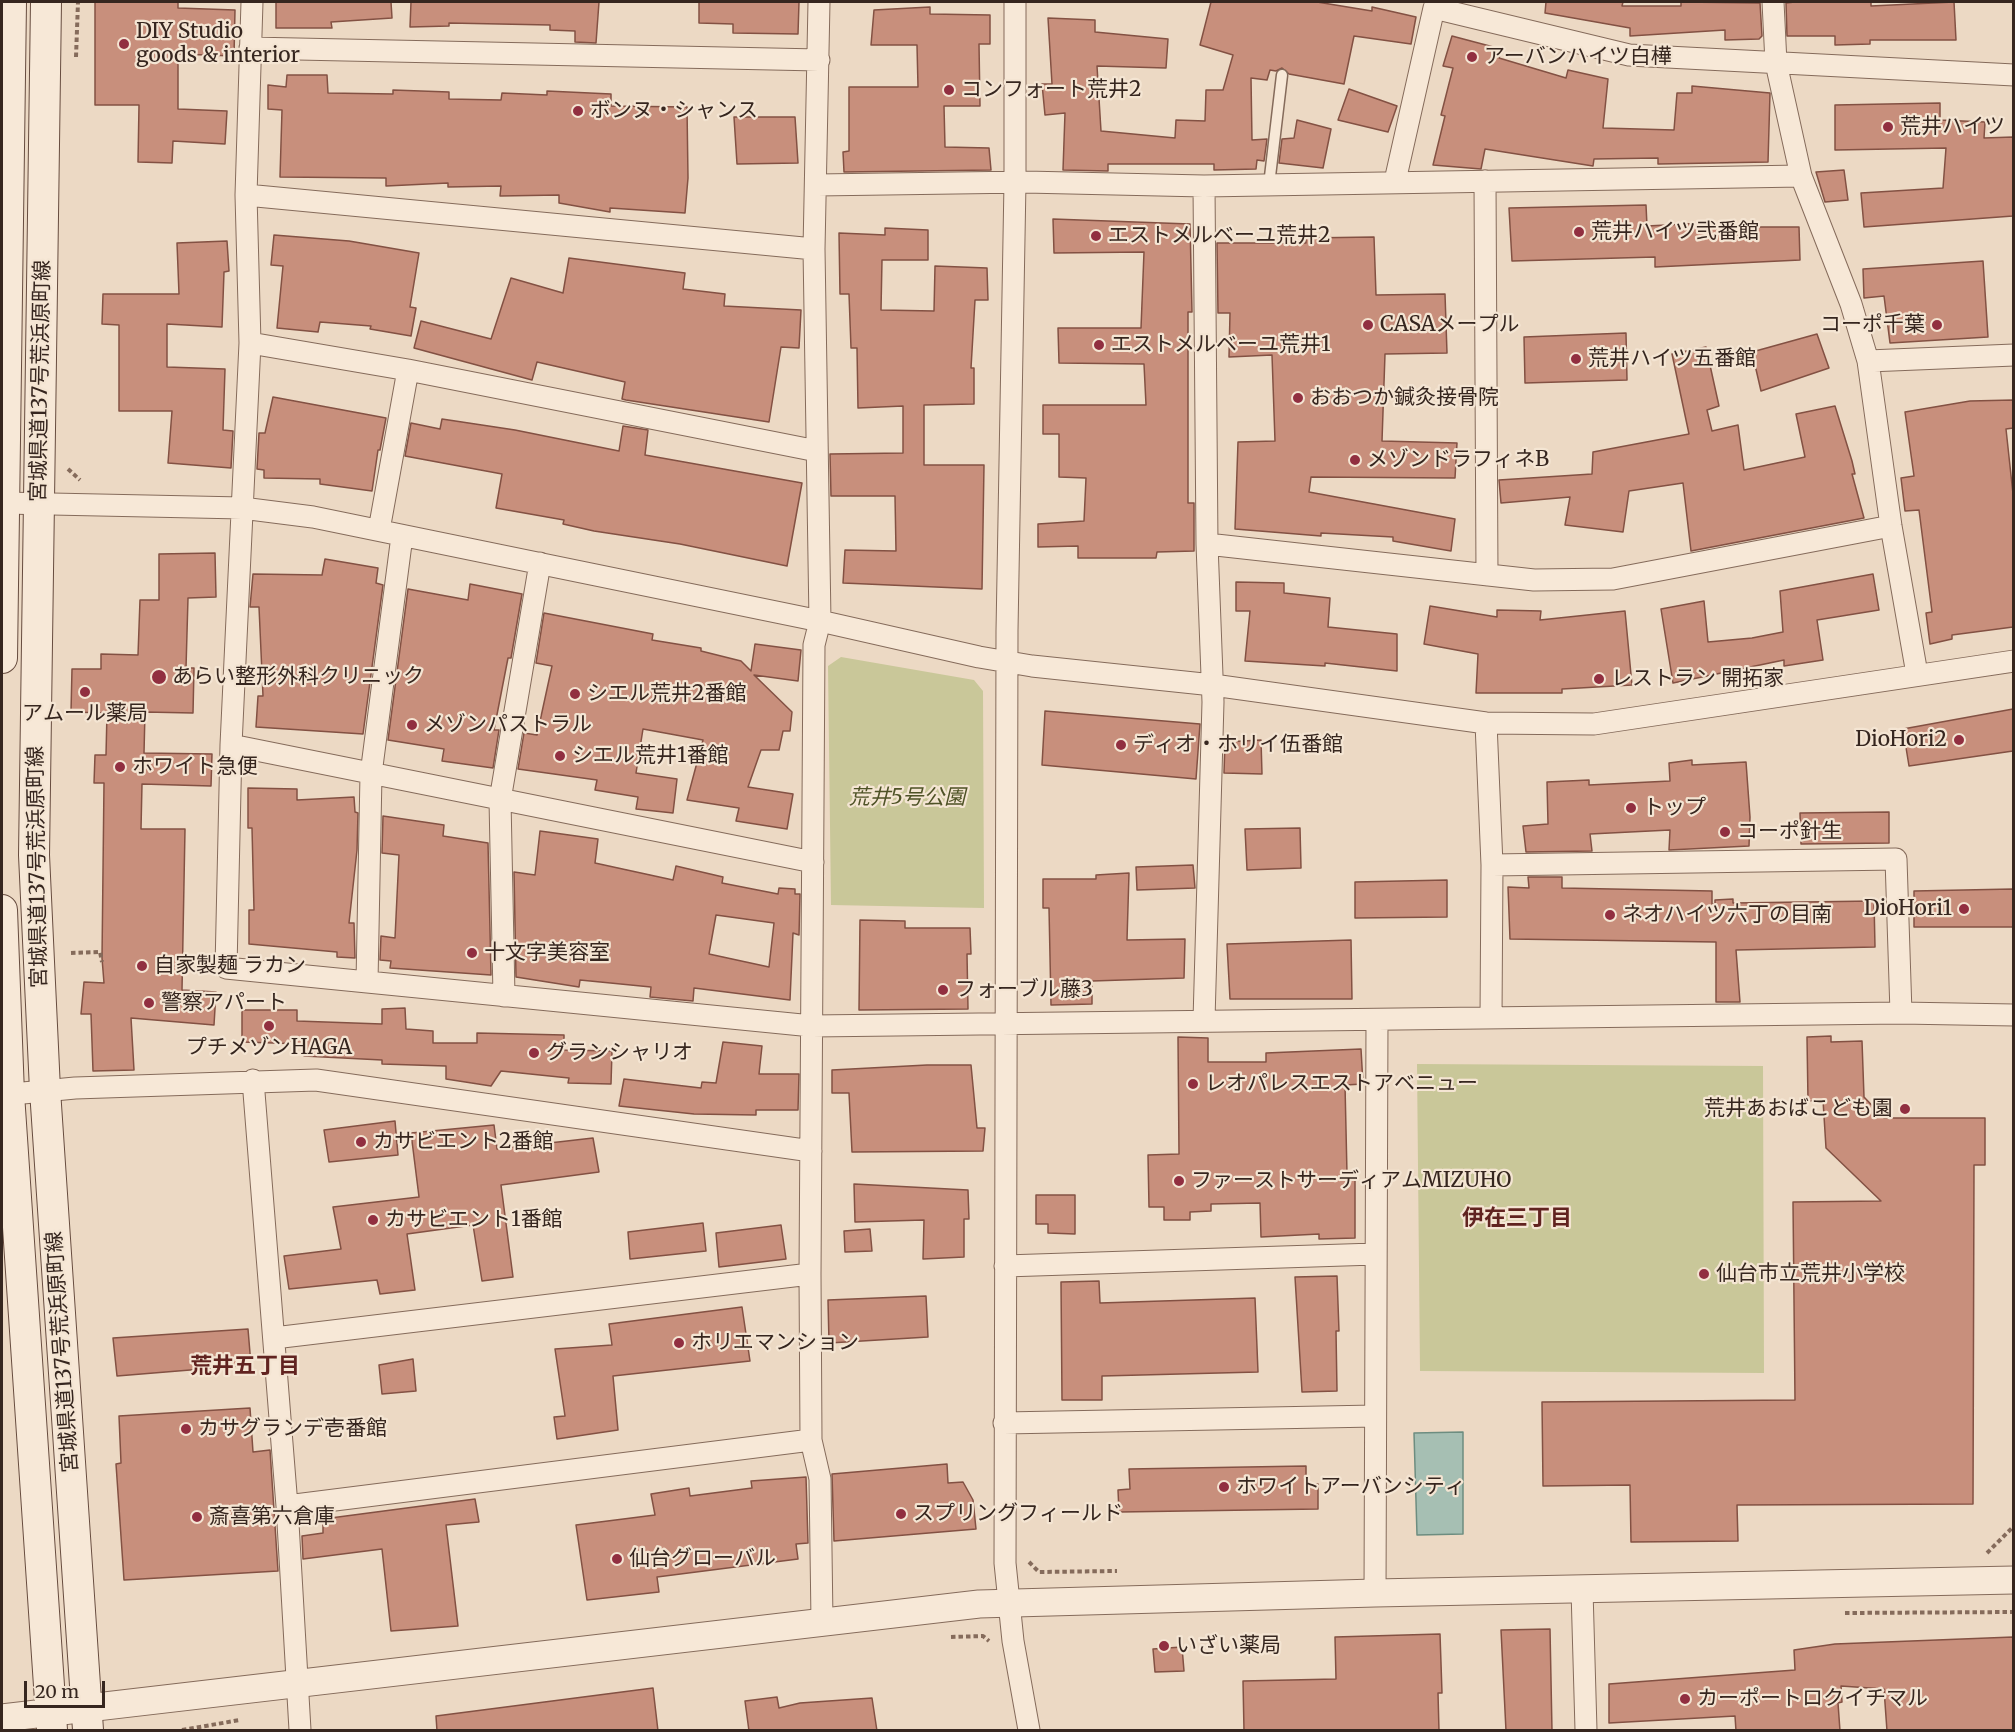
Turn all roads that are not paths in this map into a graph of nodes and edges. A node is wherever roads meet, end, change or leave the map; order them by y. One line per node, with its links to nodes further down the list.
1 (11, 2): 26 (main road, 宮城県道137号荒浜原町線)
2 (46, 2): 27 (main road, 宮城県道137号荒浜原町線)
3 (252, 2): 7 (street)
4 (819, 2): 8 (street)
5 (1015, 2): 15 (street)
6 (1773, 2): 9 (street)
7 (250, 48): 8 (street); 19 (street)
8 (819, 60): 17 (street)
9 (1776, 63): 11 (street); 12 (street); 13 (street)
10 (1282, 75): 16 (lane)
11 (2013, 75)
12 (1801, 176): 14 (street); 23 (street)
13 (1395, 181): 14 (street); 16 (street)
14 (1485, 181): 34 (street)
15 (1015, 182): 17 (street); 18 (street); 38 (street)
16 (1269, 184): 18 (street)
17 (817, 185): 20 (street)
18 (1204, 186): 32 (street)
19 (246, 195): 20 (street); 21 (street)
20 (814, 249): 25 (street)
21 (250, 343): 24 (street); 28 (street)
22 (2013, 355): 23 (street)
23 (1868, 361): 29 (street)
24 (408, 370): 25 (street); 30 (street)
25 (817, 451): 35 (street)
26 (3, 503): 27 (street); 36 (main road, 宮城県道137号荒浜原町線)
27 (38, 503): 28 (street); 58 (main road, 宮城県道137号荒浜原町線)
28 (242, 508): 30 (street); 42 (street)
29 (1891, 526): 34 (street); 39 (street)
30 (379, 530): 31 (street)
31 (402, 536): 33 (street); 43 (street)
32 (1208, 544): 34 (street); 40 (street)
33 (540, 563): 35 (street); 44 (street)
34 (1486, 575)
35 (820, 621): 38 (street); 45 (street)
36 (2, 658)
37 (2013, 661): 39 (street)
38 (1007, 662): 40 (street); 55 (street)
39 (1917, 674): 41 (street)
40 (1213, 685): 41 (street); 53 (street)
41 (1486, 723): 46 (street)
42 (231, 745): 43 (street); 48 (street)
43 (371, 774): 44 (street); 48 (street)
44 (500, 800): 45 (street); 49 (street)
45 (813, 862): 56 (street)
46 (1492, 865): 50 (street); 52 (street)
47 (2, 910): 59 (main road, 宮城県道137号荒浜原町線)
48 (367, 982): 49 (street)
49 (504, 996): 56 (street)
50 (1901, 1013): 51 (street); 52 (street)
51 (2013, 1015)
52 (1491, 1018): 54 (street)
53 (1204, 1020): 54 (street); 55 (street)
54 (1377, 1020): 61 (street)
55 (1006, 1024): 56 (street); 62 (street)
56 (812, 1026): 60 (street)
57 (253, 1080): 58 (street); 60 (street); 64 (street)
58 (45, 1090): 59 (street); 76 (main road, 宮城県道137号荒浜原町線)
59 (5, 1094): 77 (main road, 宮城県道137号荒浜原町線)
60 (811, 1152): 63 (street)
61 (1375, 1254): 62 (street); 65 (street)
62 (1005, 1266): 66 (street)
63 (810, 1274): 64 (street); 67 (street)
64 (274, 1338): 68 (street)
65 (1375, 1416): 66 (street); 71 (street)
66 (1004, 1423): 72 (street)
67 (811, 1440): 68 (street); 73 (street)
68 (287, 1506): 74 (street)
69 (2013, 1580): 70 (street)
70 (1582, 1590): 71 (street); 80 (street)
71 (1375, 1593): 72 (street)
72 (1010, 1603): 73 (street); 79 (street)
73 (822, 1621): 74 (street)
74 (298, 1682): 76 (street); 78 (street)
75 (2, 1718): 77 (street)
76 (88, 1719): 77 (street)
77 (51, 1721)
78 (300, 1731)
79 (1029, 1731)
80 (1586, 1731)

